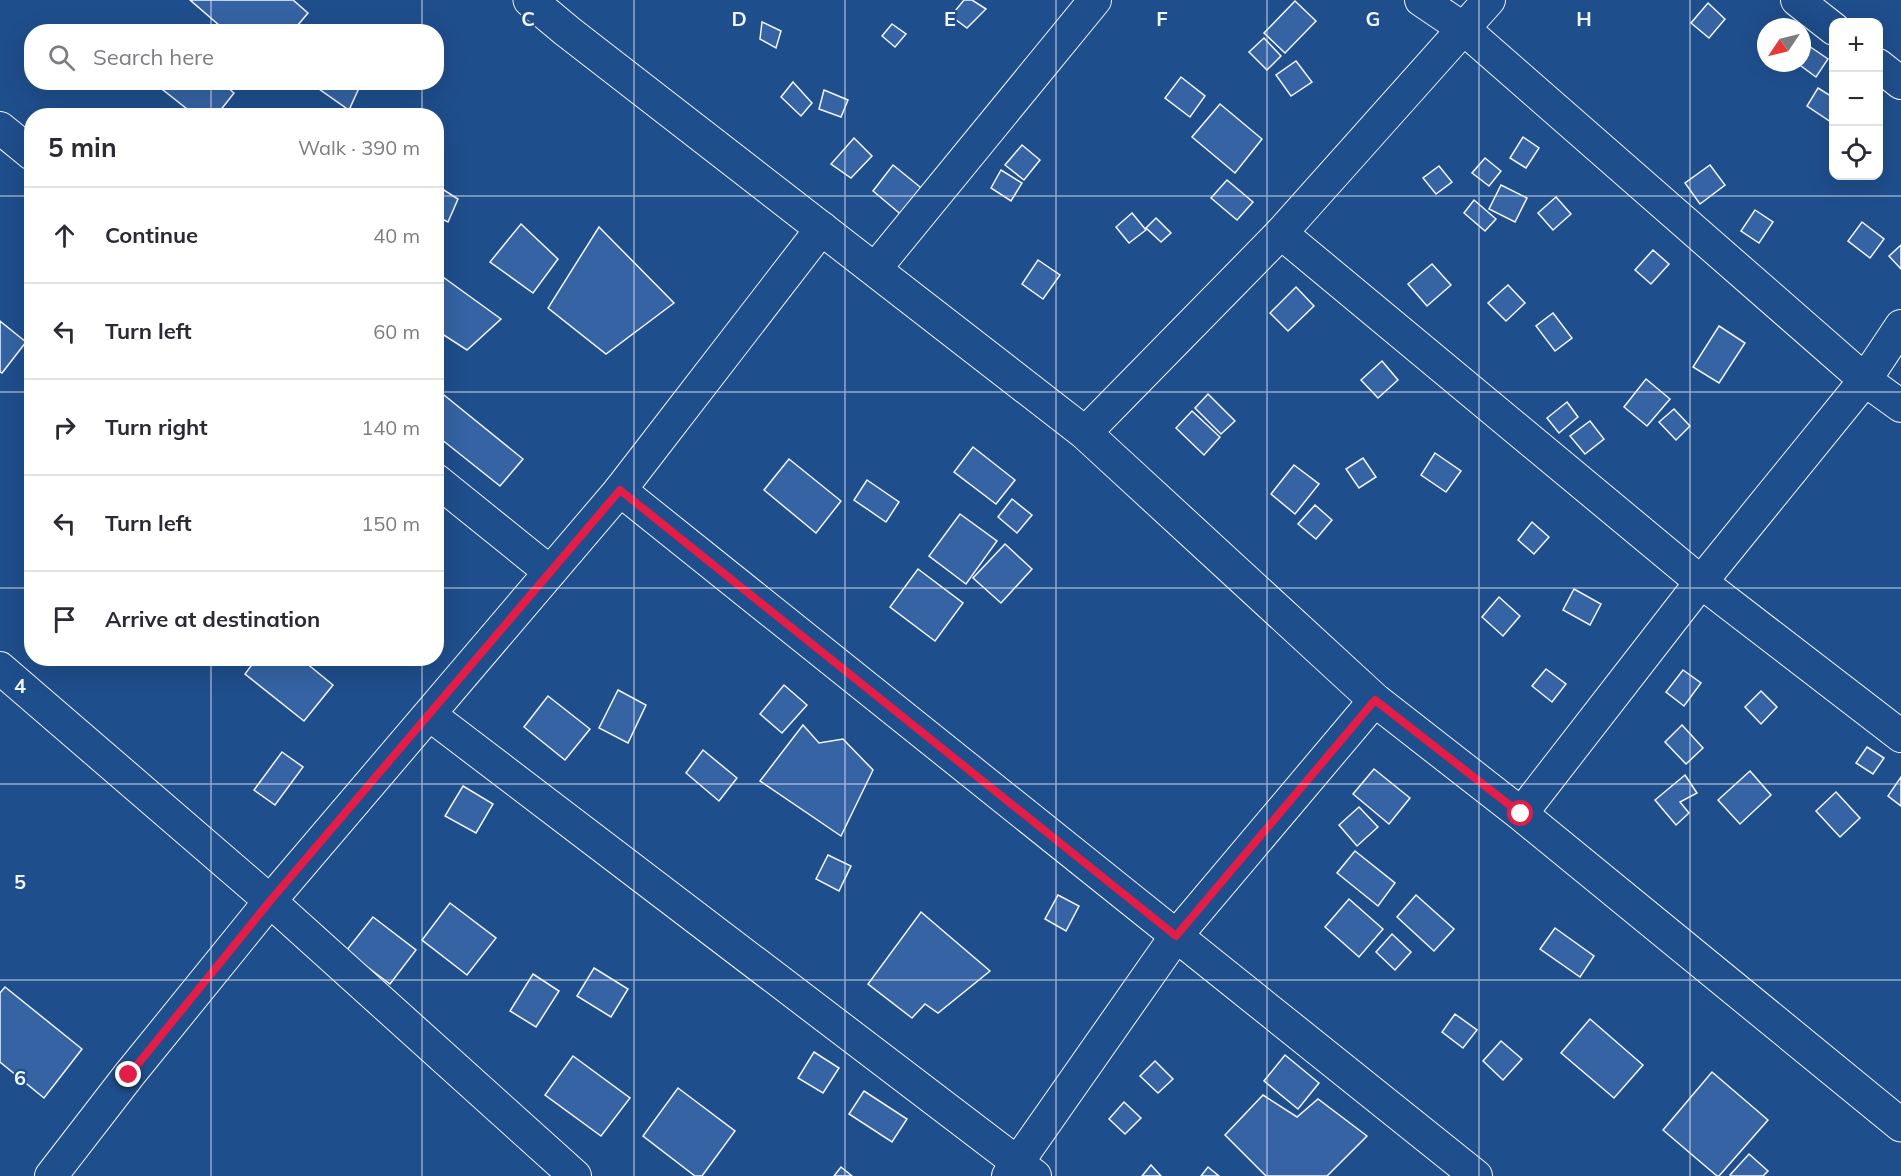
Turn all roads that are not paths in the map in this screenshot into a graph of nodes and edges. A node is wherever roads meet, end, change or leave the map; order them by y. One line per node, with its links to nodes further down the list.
1 (530, 0): 12 (street)
2 (1095, 0): 14 (street)
3 (1421, 0): 7 (street)
4 (1489, 0): 7 (street)
5 (1797, 0): 6 (street)
6 (1829, 26)
7 (1464, 29): 13 (street); 16 (street)
8 (1883, 69): 9 (street)
9 (1901, 83)
10 (0, 128): 11 (street)
11 (24, 148)
12 (822, 228): 14 (street); 20 (street)
13 (1281, 233): 18 (street); 22 (street)
14 (875, 269): 18 (street)
15 (1901, 326): 16 (street)
16 (1865, 380): 17 (street); 22 (street)
17 (1901, 406)
18 (1085, 433): 24 (street)
19 (444, 486): 21 (street)
20 (620, 490): 21 (street); 29 (street)
21 (550, 572): 25 (street)
22 (1701, 582): 26 (street); 27 (street)
23 (0, 668): 28 (street)
24 (1375, 700): 27 (street); 29 (street)
25 (430, 715): 28 (street); 31 (street)
26 (1901, 736)
27 (1521, 814): 30 (street)
28 (270, 901): 32 (street); 33 (street)
29 (1176, 936): 31 (street); 34 (street)
30 (1901, 1125)
31 (1021, 1172)
32 (51, 1176)
33 (575, 1176)
34 (1476, 1176)

